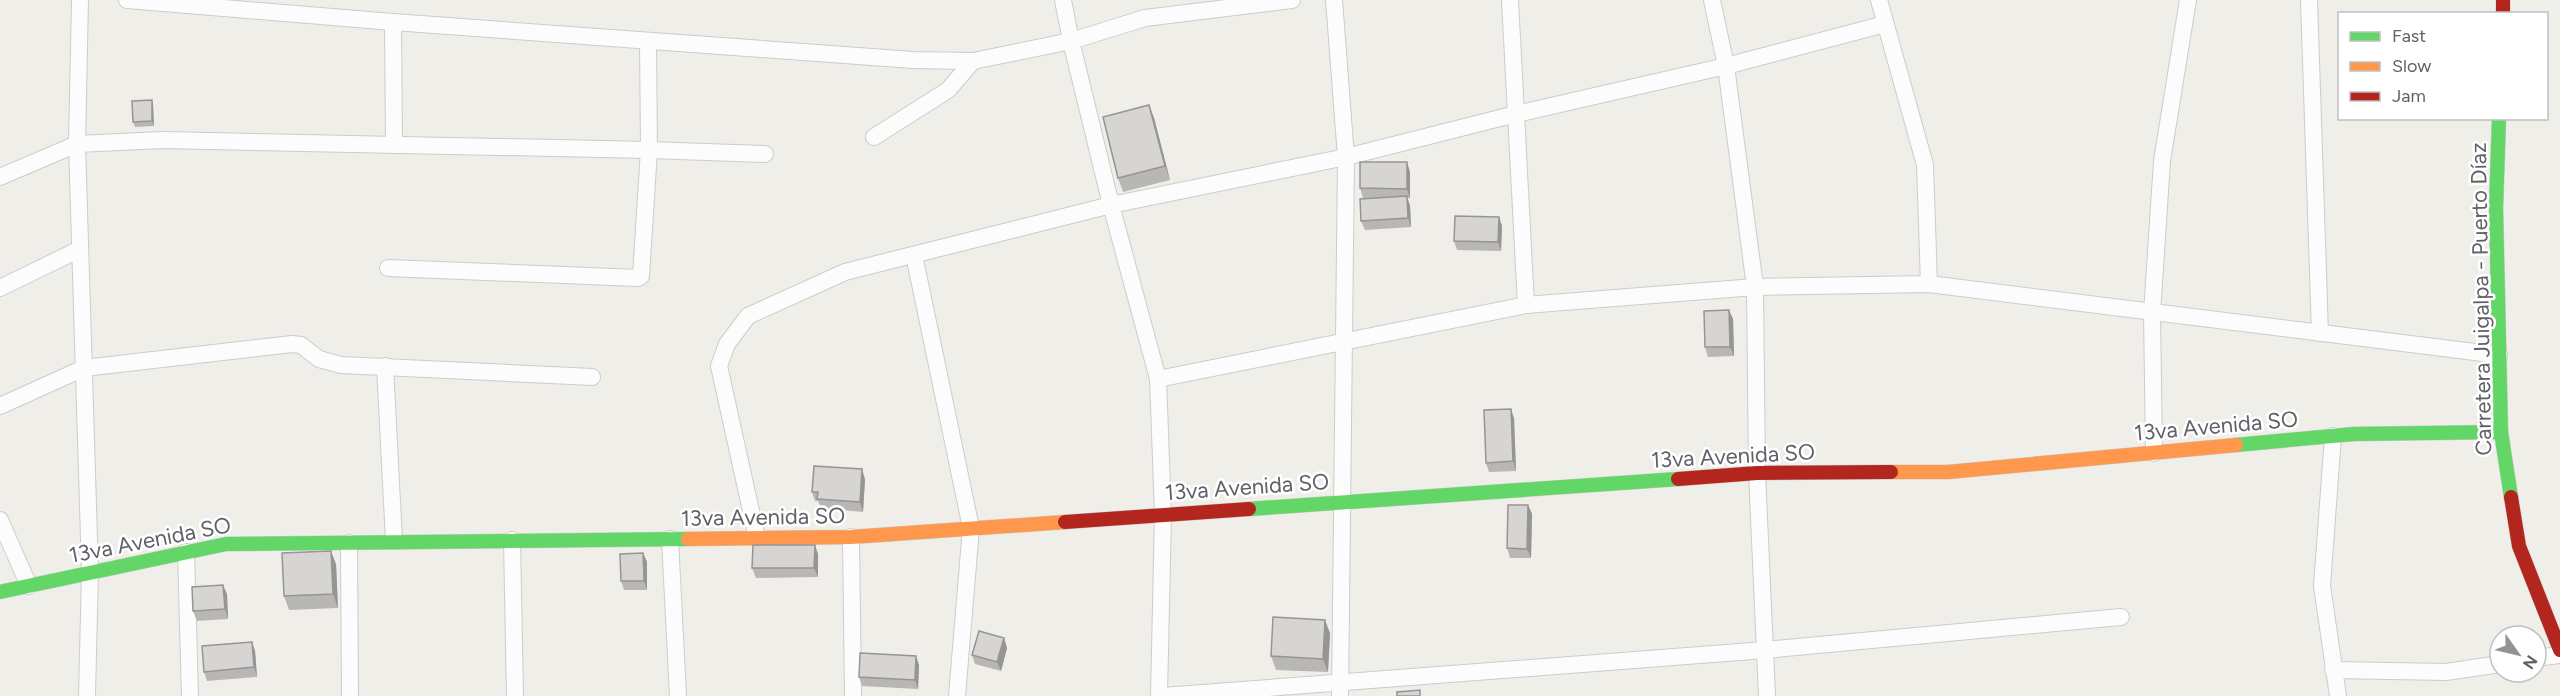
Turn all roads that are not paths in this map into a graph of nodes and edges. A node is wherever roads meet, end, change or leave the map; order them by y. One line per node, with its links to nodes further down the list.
1 (80, 0): 20 (street)
2 (127, 0): 11 (street)
3 (1063, 0): 14 (street)
4 (1292, 0): 14 (street)
5 (1334, 0): 24 (street)
6 (1510, 0): 17 (street)
7 (1712, 0): 16 (street)
8 (1879, 0): 12 (street)
9 (2188, 0): 34 (street)
10 (2309, 0): 35 (street)
11 (393, 22): 13 (street); 21 (street)
12 (1885, 24): 16 (street); 30 (street)
13 (648, 41): 15 (street); 22 (street)
14 (1071, 41): 15 (street); 26 (street)
15 (973, 61): 19 (street)
16 (1726, 66): 17 (street); 31 (street)
17 (1516, 114): 24 (street); 33 (street)
18 (2499, 120): 37 (street, Carretera Juigalpa - Puerto Díaz)
19 (874, 137)
20 (77, 144): 21 (street); 25 (street); 27 (street)
21 (394, 145): 22 (street)
22 (649, 150): 23 (street); 29 (street)
23 (765, 154)
24 (1346, 157): 26 (street); 36 (street)
25 (0, 177)
26 (1111, 205): 28 (street); 41 (street)
27 (80, 249): 32 (street); 39 (street)
28 (914, 255): 50 (street); 52 (street)
29 (388, 268)
30 (1929, 284): 31 (street); 34 (street)
31 (1755, 287): 33 (street); 46 (street)
32 (0, 288)
33 (1526, 305): 36 (street)
34 (2152, 313): 35 (street); 45 (street)
35 (2320, 333): 37 (street)
36 (1344, 343): 41 (street); 47 (street)
37 (2499, 355): 43 (street, Carretera Juigalpa - Puerto Díaz)
38 (385, 366): 39 (street); 40 (street); 55 (street)
39 (84, 368): 42 (street); 58 (street)
40 (592, 377)
41 (1158, 379): 48 (street)
42 (0, 406)
43 (2501, 432): 44 (street, 13va Avenida SO); 63 (street, Carretera Juigalpa - Puerto Díaz)
44 (2333, 436): 45 (street, 13va Avenida SO); 65 (street)
45 (2154, 453): 46 (street, 13va Avenida SO)
46 (1757, 473): 47 (street, 13va Avenida SO); 62 (street)
47 (1342, 502): 48 (street, 13va Avenida SO); 66 (street)
48 (1163, 514): 50 (street, 13va Avenida SO); 74 (street)
49 (0, 520): 59 (street)
50 (971, 528): 51 (street, 13va Avenida SO); 73 (street)
51 (851, 537): 52 (street, 13va Avenida SO); 72 (street)
52 (757, 538): 53 (street, 13va Avenida SO)
53 (670, 539): 54 (street, 13va Avenida SO); 71 (street)
54 (512, 540): 55 (street, 13va Avenida SO); 70 (street)
55 (394, 541): 56 (street, 13va Avenida SO)
56 (349, 543): 57 (street, 13va Avenida SO); 69 (street)
57 (186, 552): 58 (street, 13va Avenida SO); 68 (street)
58 (90, 572): 59 (street, 13va Avenida SO); 67 (street)
59 (29, 586): 60 (street, 13va Avenida SO)
60 (0, 592)
61 (2121, 617): 62 (street)
62 (1765, 650): 66 (street); 75 (street)
63 (2560, 650)
64 (2488, 666): 65 (street)
65 (2333, 670): 76 (street)
66 (1340, 690): 74 (street)
67 (87, 696)
68 (190, 696)
69 (351, 696)
70 (515, 696)
71 (678, 696)
72 (853, 696)
73 (957, 696)
74 (1161, 696)
75 (1767, 696)
76 (2338, 696)

